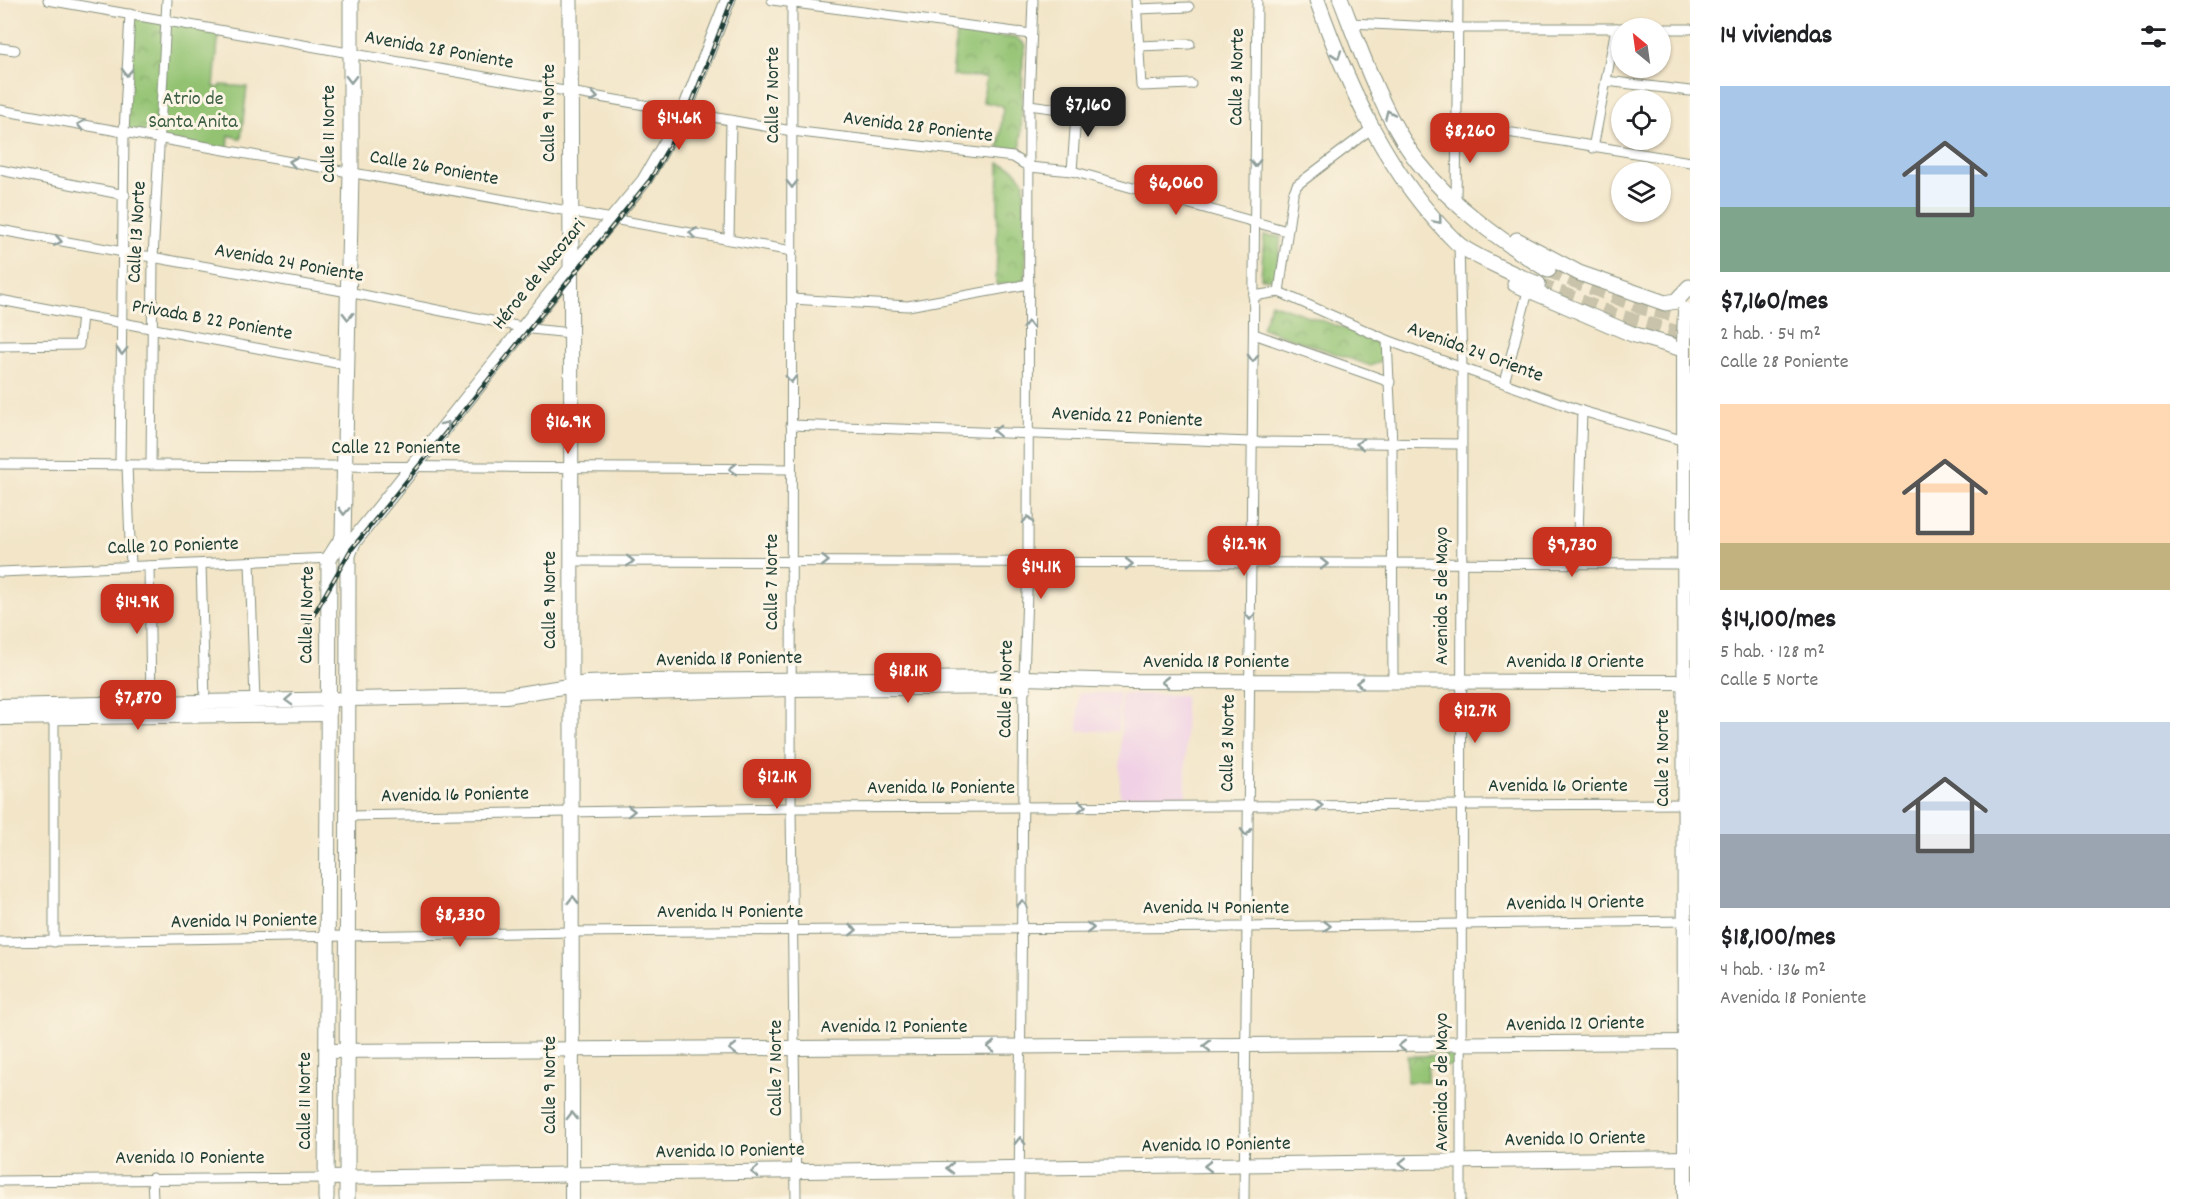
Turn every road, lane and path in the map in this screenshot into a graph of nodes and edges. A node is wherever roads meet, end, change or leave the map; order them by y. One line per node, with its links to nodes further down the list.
1 (48, 0): 15 (street, Avenida 28 Poniente)
2 (167, 0): 16 (street, Calle 13 Norte)
3 (351, 0): 27 (main road, Calle 11 Norte)
4 (570, 0): 32 (main road, Calle 9 Norte)
5 (728, 0): 35 (street, Héroe de Nacozari)
6 (772, 0): 12 (street)
7 (1033, 0): 22 (street, Calle 5 Norte)
8 (1257, 0): 52 (street, Calle 3 Norte, one-way to 52)
9 (1317, 0): 38 (main road, one-way to 38)
10 (1341, 0): 17 (main road)
11 (1458, 0): 18 (street)
12 (792, 2): 22 (street); 39 (street, Calle 7 Norte)
13 (1137, 5): 14 (street); 24 (street)
14 (1189, 7)
15 (130, 14): 16 (street, Avenida 28 Poniente); 40 (street, Calle 13 Norte, one-way to 40)
16 (166, 20): 27 (street, Avenida 28 Poniente); 41 (street, Calle 13 Norte)
17 (1350, 23): 18 (street); 49 (main road, one-way to 17)
18 (1458, 28): 19 (street); 37 (street)
19 (1611, 28)
20 (1671, 29): 21 (street)
21 (1690, 29)
22 (1031, 34): 33 (street, Calle 5 Norte)
23 (1190, 44): 24 (street)
24 (1138, 46): 30 (street)
25 (0, 48): 26 (street)
26 (15, 50)
27 (351, 53): 32 (street, Avenida 28 Poniente); 47 (main road, Calle 11 Norte, one-way to 47)
28 (1611, 54): 29 (street)
29 (1606, 81): 31 (street); 42 (street)
30 (1191, 84)
31 (1690, 91)
32 (571, 94): 35 (street, Avenida 28 Poniente, one-way to 35); 50 (main road, Calle 9 Norte)
33 (1029, 105): 44 (street, Calle 5 Norte); 46 (street)
34 (0, 110): 40 (street, Calle 26 Poniente, one-way to 34)
35 (684, 112): 36 (street, Avenida 28 Poniente); 51 (street, Héroe de Nacozari)
36 (731, 120): 39 (street, Avenida 28 Poniente); 55 (street)
37 (1458, 124): 42 (street); 49 (street)
38 (1371, 129): 54 (street); 56 (main road, one-way to 56)
39 (792, 131): 44 (street, Avenida 28 Poniente); 57 (street, Calle 7 Norte, one-way to 57)
40 (123, 133): 41 (street, Calle 26 Poniente); 48 (street, Calle 13 Norte)
41 (160, 139): 47 (street, Calle 26 Poniente, one-way to 41); 59 (street, Calle 13 Norte)
42 (1593, 147): 43 (street)
43 (1690, 162)
44 (1029, 166): 46 (street, Avenida 28 Poniente); 62 (street, Calle 5 Norte)
45 (0, 170): 48 (street)
46 (1072, 171): 52 (street, Avenida 28 Poniente)
47 (351, 172): 50 (street, Calle 26 Poniente); 65 (main road, Calle 11 Norte)
48 (125, 195): 58 (street, Calle 13 Norte)
49 (1456, 204): 61 (main road); 63 (main road)
50 (571, 213): 51 (street, Calle 26 Poniente); 60 (main road, Calle 9 Norte)
51 (614, 219): 55 (street, Calle 26 Poniente, one-way to 51); 60 (street, Héroe de Nacozari)
52 (1254, 224): 54 (street, Avenida 28 Poniente); 67 (street, Calle 3 Norte)
53 (0, 230): 58 (street, Avenida 24 Poniente, one-way to 58)
54 (1287, 231): 66 (street)
55 (729, 240): 57 (street, Calle 26 Poniente)
56 (1459, 244): 64 (main road); 81 (street, Avenida 5 de Mayo)
57 (792, 251): 68 (street, Calle 7 Norte)
58 (123, 252): 59 (street, Avenida 24 Poniente); 72 (street, Calle 13 Norte)
59 (153, 258): 65 (street, Avenida 24 Poniente); 73 (street, Calle 13 Norte)
60 (571, 268): 74 (main road, Héroe de Nacozari); 75 (street, Calle 9 Norte)
61 (1548, 270)
62 (1029, 284): 68 (street); 86 (street, Calle 5 Norte, one-way to 62)
63 (1689, 284): 71 (street, Calle 2 Norte)
64 (1533, 287): 79 (main road); 83 (street)
65 (348, 292): 74 (street, Avenida 24 Poniente); 80 (main road, Calle 11 Norte, one-way to 80)
66 (1279, 292): 67 (street); 77 (street, Avenida 24 Oriente)
67 (1253, 296): 76 (street, Calle 3 Norte)
68 (792, 299): 85 (street, Calle 7 Norte, one-way to 85)
69 (0, 300): 70 (street, Privada B 22 Poniente)
70 (82, 315): 72 (street, Privada B 22 Poniente); 78 (street)
71 (1687, 317): 79 (street, Calle 2 Norte, bridge)
72 (122, 323): 73 (street, Privada B 22 Poniente); 92 (street, Calle 13 Norte, one-way to 92)
73 (153, 327): 80 (street, Privada B 22 Poniente); 93 (street, Calle 13 Norte)
74 (524, 327): 75 (street, Avenida 24 Poniente); 95 (main road, Héroe de Nacozari, one-way to 74)
75 (571, 333): 96 (street, Calle 9 Norte)
76 (1254, 334): 82 (street); 87 (street, Calle 3 Norte, one-way to 87)
77 (1387, 340): 81 (street, Avenida 24 Oriente); 82 (street)
78 (0, 346)
79 (1683, 346): 88 (street, Calle 2 Norte)
80 (347, 365): 94 (main road, Calle 11 Norte)
81 (1462, 368): 83 (street, Avenida 24 Oriente); 90 (street, Avenida 5 de Mayo)
82 (1390, 382): 89 (street)
83 (1504, 383): 84 (street, Avenida 24 Oriente)
84 (1582, 411): 88 (street, Avenida 24 Oriente); 109 (street)
85 (791, 425): 86 (street, Avenida 22 Poniente, one-way to 85); 97 (street, Calle 7 Norte)
86 (1027, 432): 87 (street, Avenida 22 Poniente); 105 (street, Calle 5 Norte, one-way to 86)
87 (1251, 442): 89 (street, Avenida 22 Poniente, one-way to 87); 103 (street, Calle 3 Norte)
88 (1687, 442): 108 (street, Calle 2 Norte)
89 (1392, 444): 90 (street, Avenida 22 Poniente); 106 (street)
90 (1461, 444): 107 (street, Avenida 5 de Mayo)
91 (0, 464): 92 (street, Calle 22 Poniente)
92 (124, 465): 93 (street, Calle 22 Poniente); 111 (street, Calle 13 Norte)
93 (151, 465): 94 (street, Calle 22 Poniente)
94 (345, 467): 95 (street, Calle 22 Poniente); 99 (main road, Calle 11 Norte, one-way to 99)
95 (413, 467): 96 (street, Calle 22 Poniente); 98 (main road, Héroe de Nacozari)
96 (572, 469): 97 (street, Calle 22 Poniente, one-way to 96); 100 (street, Calle 9 Norte)
97 (791, 469): 101 (street, Calle 7 Norte)
98 (348, 555): 99 (street, Calle 20 Poniente); 121 (main road, Calle 11 Norte)
99 (329, 559): 102 (street, Calle 20 Poniente); 126 (main road, Calle 11 Norte)
100 (572, 561): 101 (street, one-way to 101); 120 (street, Calle 9 Norte)
101 (791, 561): 105 (street, one-way to 105); 118 (street, Calle 7 Norte)
102 (250, 562): 104 (street, Calle 20 Poniente); 122 (street)
103 (1251, 563): 105 (street, one-way to 103); 106 (street, one-way to 106); 115 (street, Calle 3 Norte, one-way to 115)
104 (201, 564): 110 (street, Calle 20 Poniente); 123 (street)
105 (1028, 564): 114 (street, Calle 5 Norte)
106 (1392, 564): 107 (street); 117 (street)
107 (1461, 564): 109 (street); 119 (street, Avenida 5 de Mayo)
108 (1684, 564): 109 (street); 113 (street, Calle 2 Norte)
109 (1577, 565)
110 (149, 566): 111 (street, Calle 20 Poniente); 124 (street)
111 (132, 567): 112 (street, Calle 20 Poniente)
112 (0, 572)
113 (1687, 621): 116 (street, Calle 2 Norte)
114 (1024, 682): 115 (street, Avenida 18 Poniente, one-way to 114); 118 (street, Avenida 18 Poniente); 131 (street, Calle 5 Norte)
115 (1248, 682): 117 (street, Avenida 18 Poniente, one-way to 115); 132 (street, Calle 3 Norte)
116 (1687, 682): 119 (street, Avenida 18 Oriente); 129 (street, Calle 2 Norte)
117 (1393, 683): 119 (street, Avenida 18 Poniente)
118 (791, 684): 120 (street, Avenida 18 Poniente); 133 (street, Calle 7 Norte)
119 (1461, 684): 130 (street, Avenida 5 de Mayo)
120 (572, 690): 121 (street, Avenida 18 Poniente); 134 (street, Calle 9 Norte)
121 (348, 698): 126 (street, Avenida 18 Poniente); 135 (main road, Calle 11 Norte)
122 (255, 700): 123 (street, Avenida 18 Poniente); 126 (street, Avenida 18 Poniente, one-way to 122)
123 (205, 701): 124 (street, Avenida 18 Poniente)
124 (151, 703): 125 (street, Avenida 18 Poniente)
125 (0, 706)
126 (327, 706): 127 (street, Avenida 18 Poniente); 142 (main road, Calle 11 Norte)
127 (54, 716): 128 (street, Avenida 18 Poniente); 145 (street)
128 (0, 718)
129 (1687, 804): 130 (street, Avenida 16 Oriente); 136 (street, Calle 2 Norte)
130 (1462, 805): 132 (street, Avenida 16 Poniente, one-way to 130); 137 (street, Avenida 5 de Mayo)
131 (1023, 806): 132 (street, Avenida 16 Poniente, one-way to 132); 133 (street, Avenida 16 Poniente); 139 (street, Calle 5 Norte, one-way to 131)
132 (1246, 807): 138 (street, Calle 3 Norte, one-way to 138)
133 (791, 808): 134 (street, Avenida 16 Poniente, one-way to 133); 140 (street, Calle 7 Norte)
134 (573, 812): 135 (street, Avenida 16 Poniente); 141 (street, Calle 9 Norte, one-way to 134)
135 (348, 816): 143 (main road, Calle 11 Norte)
136 (1687, 921): 137 (street, Avenida 14 Oriente); 146 (street, Calle 2 Norte)
137 (1461, 924): 138 (street, Avenida 14 Poniente, one-way to 137); 148 (street, Avenida 5 de Mayo)
138 (1245, 927): 139 (street, Avenida 14 Poniente, one-way to 138); 147 (street, Calle 3 Norte)
139 (1022, 928): 140 (street, Avenida 14 Poniente, one-way to 139); 149 (street, Calle 5 Norte)
140 (794, 930): 141 (street, Avenida 14 Poniente); 150 (street, Calle 7 Norte)
141 (572, 932): 143 (street, Avenida 14 Poniente); 151 (street, Calle 9 Norte)
142 (327, 938): 143 (street, Avenida 14 Poniente); 145 (street, Avenida 14 Poniente); 152 (main road, Calle 11 Norte)
143 (347, 938): 153 (main road, Calle 11 Norte)
144 (0, 942): 145 (street, Avenida 14 Poniente)
145 (54, 942)
146 (1687, 1042): 148 (street, Avenida 12 Oriente); 154 (street, Calle 2 Norte)
147 (1243, 1046): 148 (street, Avenida 12 Poniente, one-way to 147); 149 (street, Avenida 12 Poniente, one-way to 149); 156 (street, Calle 3 Norte)
148 (1461, 1046): 155 (street, Avenida 5 de Mayo)
149 (1021, 1047): 150 (street, Avenida 12 Poniente, one-way to 150); 157 (street, Calle 5 Norte, one-way to 149)
150 (795, 1049): 151 (street, Avenida 12 Poniente, one-way to 151); 158 (street, Calle 7 Norte)
151 (572, 1050): 153 (street, Avenida 12 Poniente); 159 (street, Calle 9 Norte, one-way to 151)
152 (327, 1051): 153 (street, Avenida 12 Poniente); 162 (main road, Calle 11 Norte)
153 (347, 1051): 160 (main road, Calle 11 Norte)
154 (1687, 1158): 155 (street, Avenida 10 Oriente); 172 (street, Calle 2 Norte)
155 (1461, 1162): 156 (street, Avenida 10 Poniente, one-way to 156); 171 (street, Avenida 5 de Mayo)
156 (1243, 1166): 157 (street, Avenida 10 Poniente, one-way to 157); 170 (street, Calle 3 Norte)
157 (1020, 1167): 158 (street, Avenida 10 Poniente, one-way to 158); 169 (street, Calle 5 Norte)
158 (795, 1171): 159 (street, Avenida 10 Poniente, one-way to 159); 168 (street, Calle 7 Norte)
159 (572, 1174): 160 (street, Avenida 10 Poniente); 167 (street, Calle 9 Norte)
160 (347, 1177): 162 (street, Avenida 10 Poniente); 166 (main road, Calle 11 Norte)
161 (152, 1178): 162 (street, Avenida 10 Poniente); 163 (street, Avenida 10 Poniente); 164 (street)
162 (326, 1178): 165 (main road, Calle 11 Norte)
163 (0, 1181)
164 (153, 1199)
165 (326, 1199)
166 (347, 1199)
167 (572, 1199)
168 (796, 1199)
169 (1020, 1199)
170 (1244, 1199)
171 (1461, 1199)
172 (1685, 1199)

